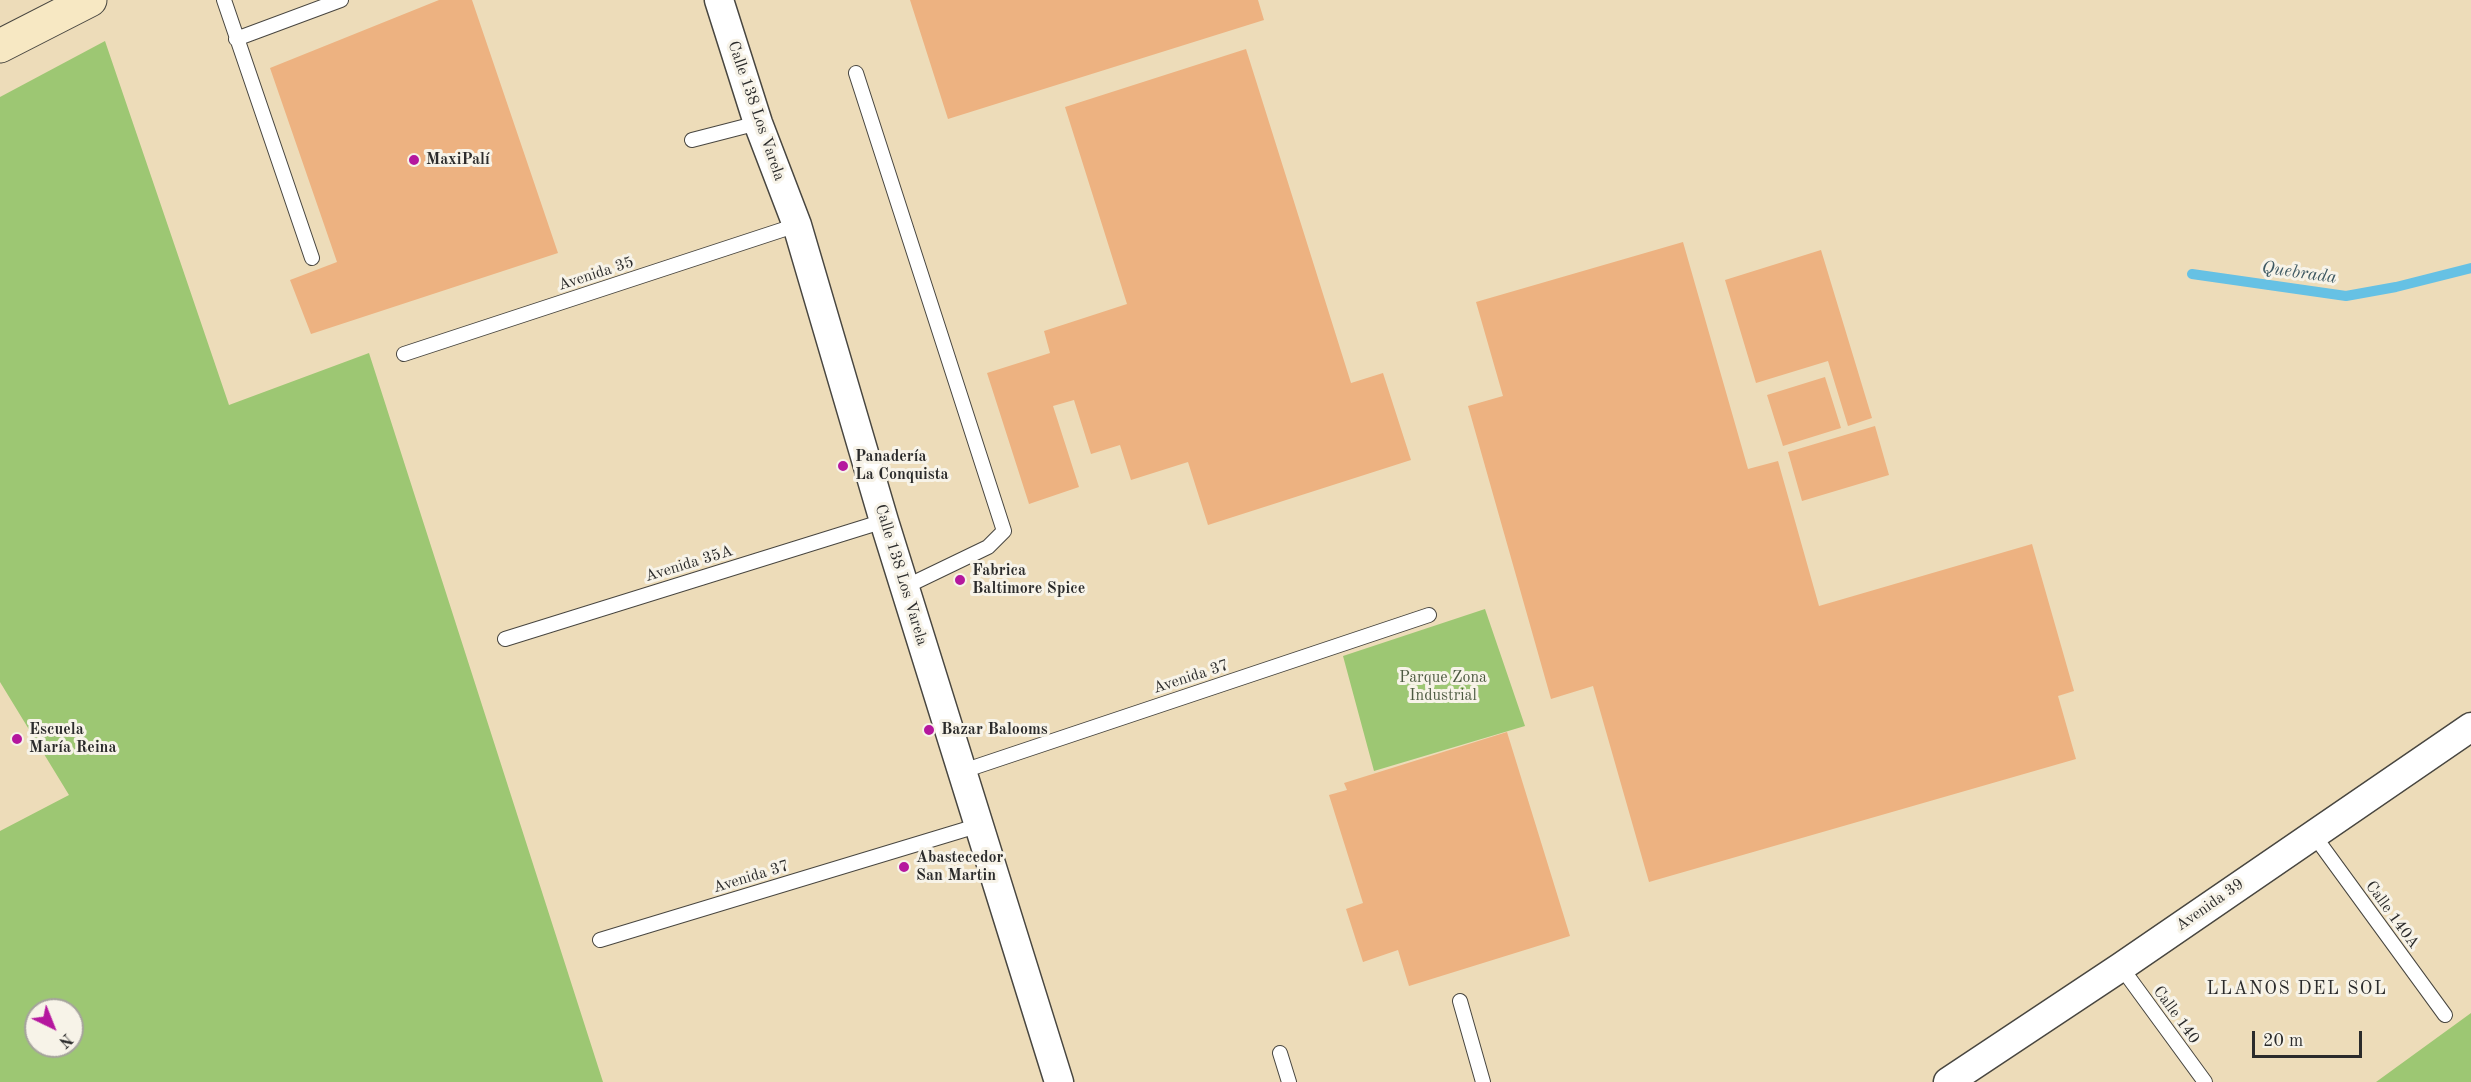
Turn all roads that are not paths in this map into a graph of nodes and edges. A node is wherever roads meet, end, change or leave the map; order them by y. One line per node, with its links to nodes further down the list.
1 (90, 0): 7 (main road)
2 (224, 0): 6 (lane)
3 (341, 0): 5 (lane)
4 (719, 0): 9 (street, Calle 138 Los Varela)
5 (316, 4): 6 (lane)
6 (236, 39): 12 (lane)
7 (0, 45)
8 (856, 73): 15 (lane)
9 (758, 123): 10 (lane); 11 (street, Calle 138 Los Varela)
10 (692, 140)
11 (797, 225): 13 (lane, Avenida 35); 14 (street, Calle 138 Los Varela)
12 (312, 258)
13 (404, 354)
14 (884, 521): 15 (street, Calle 138 Los Varela); 17 (lane, Avenida 35A)
15 (905, 587): 19 (street, Calle 138 Los Varela)
16 (1429, 615): 19 (lane, Avenida 37)
17 (505, 639)
18 (2471, 727): 21 (street, Avenida 39)
19 (963, 771): 20 (street, Calle 138 Los Varela)
20 (980, 825): 22 (lane, Avenida 37); 27 (street, Calle 138 Los Varela)
21 (2313, 834): 23 (street, Avenida 39); 25 (lane, Calle 140A)
22 (600, 940)
23 (2121, 967): 30 (street, Avenida 39); 31 (lane, Calle 140)
24 (1460, 1001): 29 (lane)
25 (2445, 1015)
26 (1280, 1053): 28 (lane)
27 (1059, 1082)
28 (1289, 1082)
29 (1483, 1082)
30 (1948, 1082)
31 (2205, 1082)

